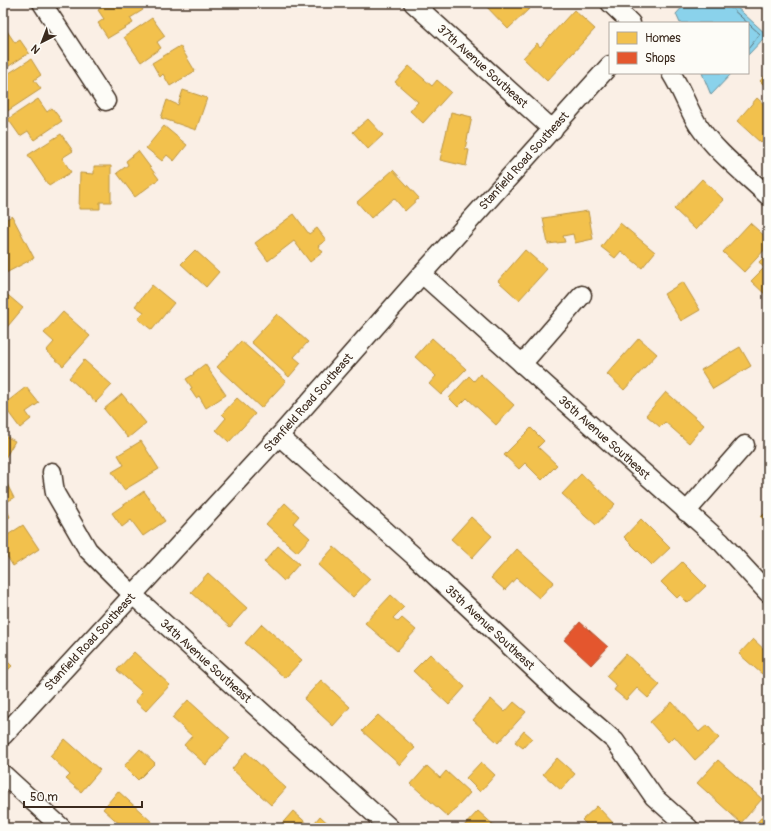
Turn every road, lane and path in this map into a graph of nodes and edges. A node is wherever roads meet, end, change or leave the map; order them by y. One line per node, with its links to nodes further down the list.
1 (42, 3): 7 (street)
2 (413, 3): 8 (street, 37th Avenue Southeast)
3 (610, 3): 4 (street)
4 (630, 22)
5 (609, 66): 8 (street, Stanfield Road Southeast)
6 (672, 74): 9 (street)
7 (106, 101)
8 (553, 130): 10 (street, Stanfield Road Southeast)
9 (767, 192)
10 (422, 274): 12 (street, 36th Avenue Southeast); 13 (street, Stanfield Road Southeast)
11 (582, 295): 12 (street)
12 (522, 364): 16 (street, 36th Avenue Southeast)
13 (279, 436): 18 (street, Stanfield Road Southeast); 23 (street, 35th Avenue Southeast)
14 (746, 445): 16 (street)
15 (52, 472): 18 (street, 34th Avenue Southeast)
16 (686, 512): 17 (street, 36th Avenue Southeast)
17 (768, 593)
18 (133, 595): 19 (street, Stanfield Road Southeast); 22 (street, 34th Avenue Southeast)
19 (3, 736)
20 (3, 774): 21 (street)
21 (62, 828)
22 (390, 828)
23 (689, 828)

